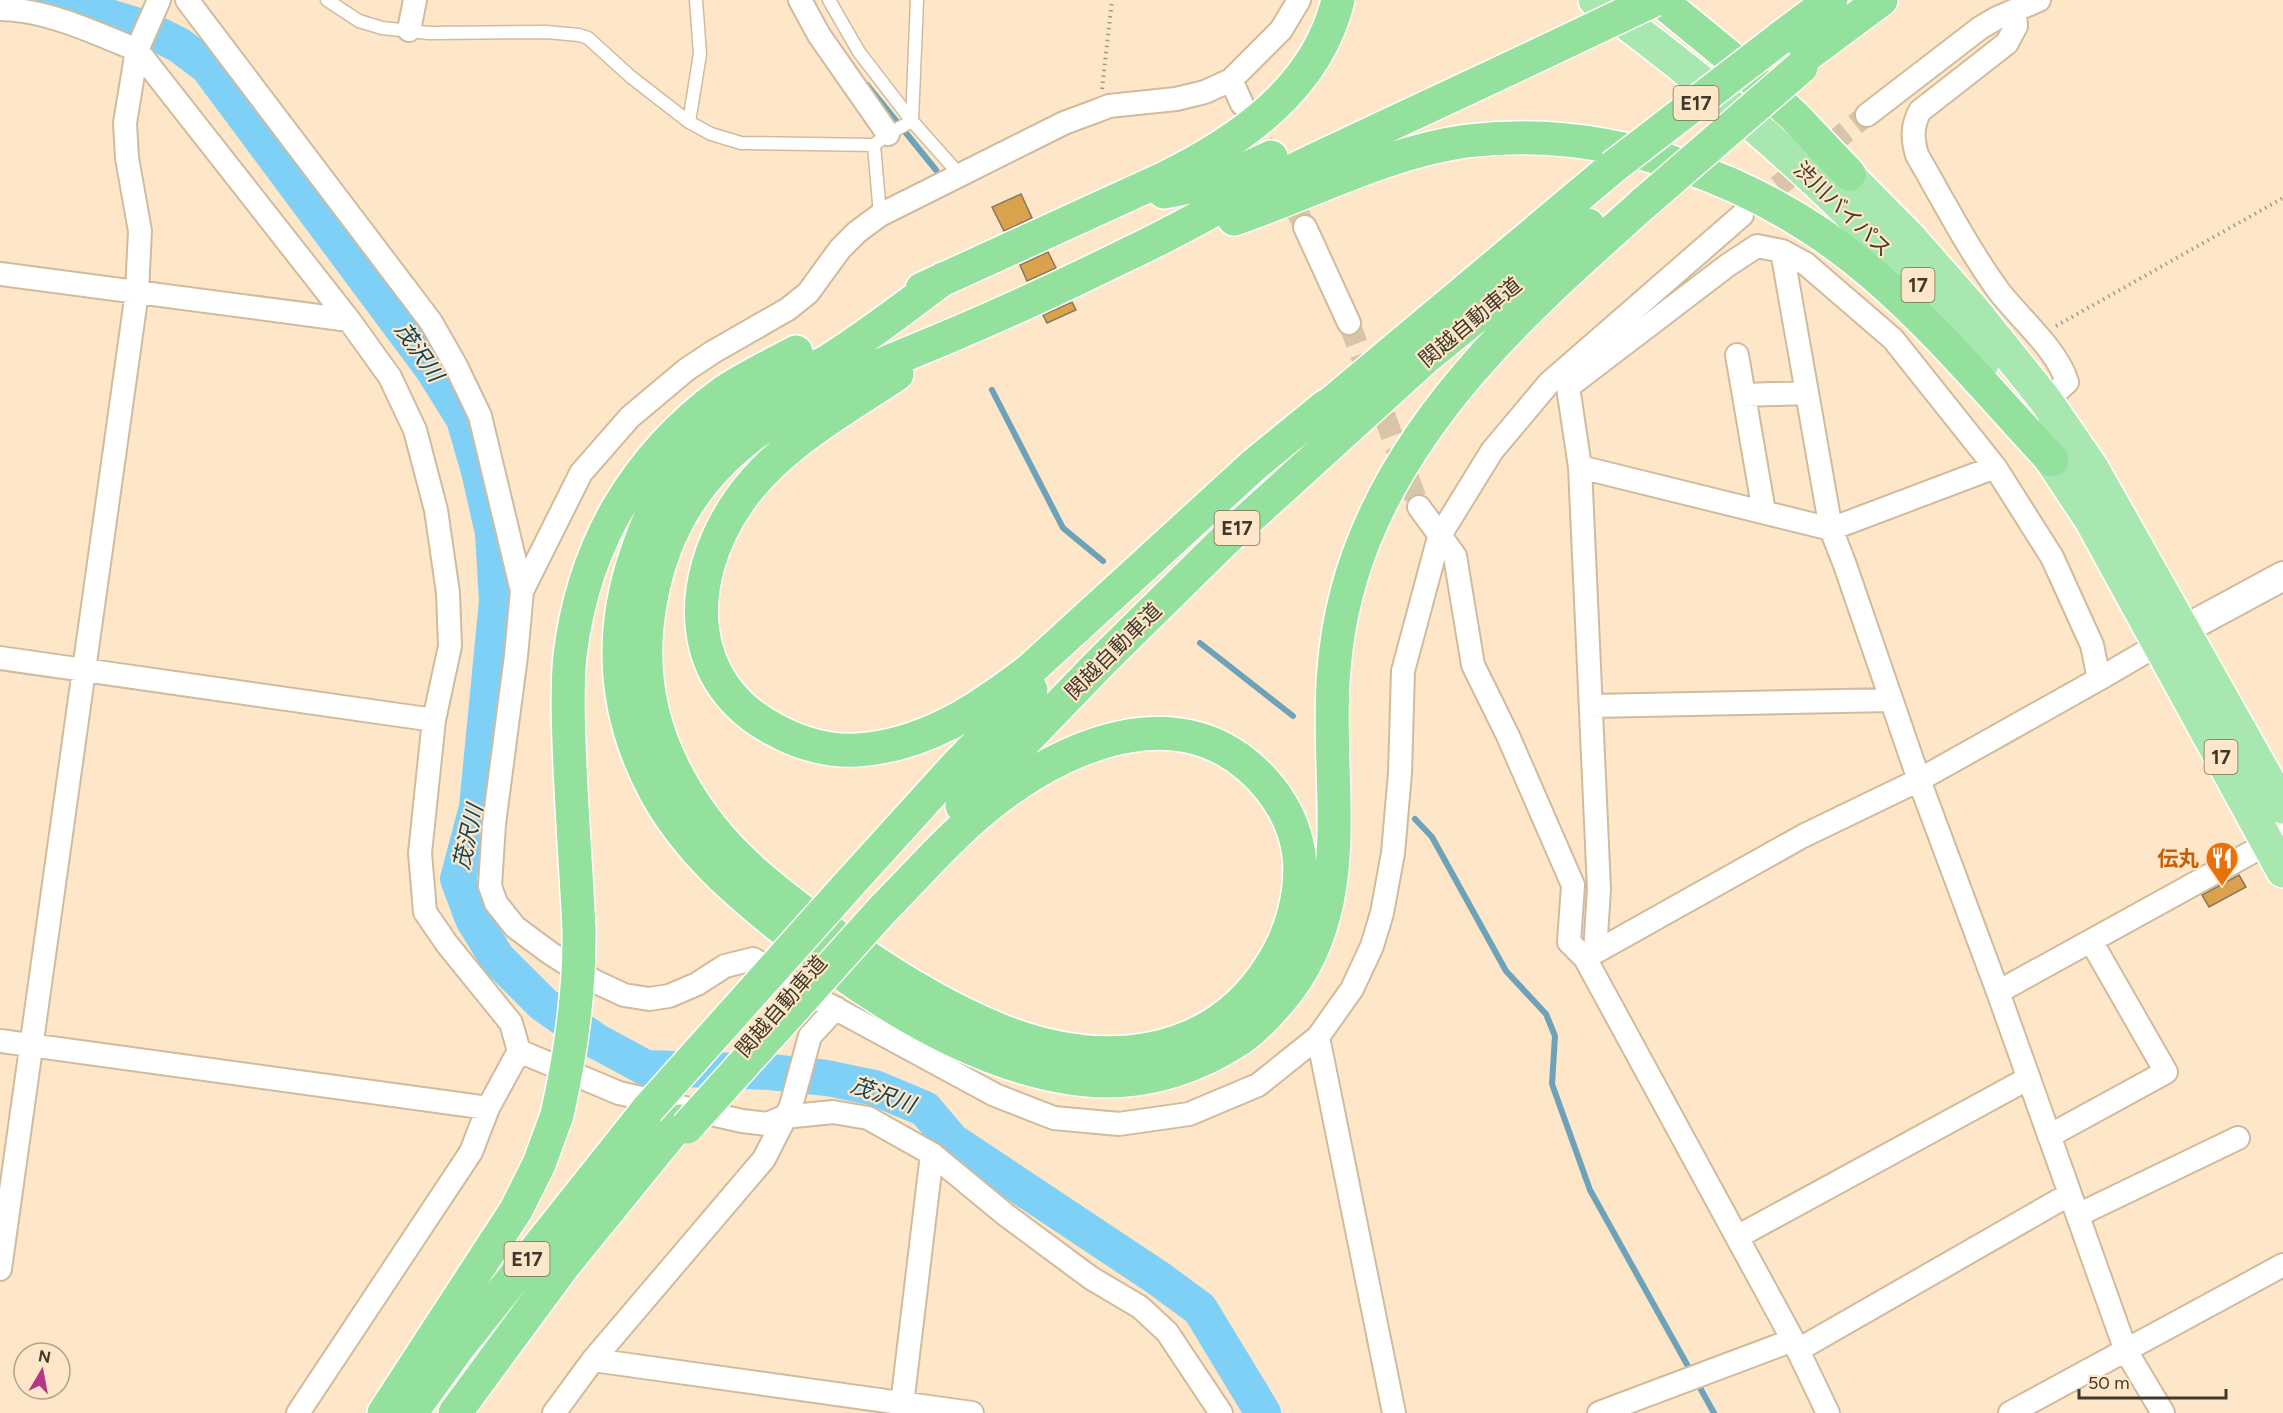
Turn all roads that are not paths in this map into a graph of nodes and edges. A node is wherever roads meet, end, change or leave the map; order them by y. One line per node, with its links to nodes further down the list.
1 (159, 0): 21 (street)
2 (187, 0): 58 (street)
3 (327, 0): 20 (lane)
4 (415, 0): 20 (street)
5 (696, 0): 27 (lane)
6 (800, 0): 28 (street)
7 (829, 0): 26 (lane)
8 (917, 0): 26 (lane)
9 (1299, 0): 23 (street)
10 (1338, 0): 32 (highway)
11 (1595, 0): 50 (highway, 渋川バイパス / 17)
12 (1605, 0): 22 (highway)
13 (1636, 0): 30 (highway, 渋川バイパス / 17)
14 (1654, 0): 22 (highway, bridge)
15 (1660, 0): 30 (highway)
16 (2039, 0): 19 (street)
17 (1856, 6): 31 (highway, 関越自動車道 / E17)
18 (0, 9): 21 (street)
19 (2015, 11): 25 (street); 48 (street)
20 (409, 30): 27 (lane)
21 (140, 44): 40 (street); 41 (street)
22 (1514, 55): 32 (highway); 37 (highway)
23 (1231, 80): 24 (street); 29 (street)
24 (1242, 104)
25 (1868, 115)
26 (912, 121): 28 (lane); 29 (lane)
27 (689, 122): 28 (lane)
28 (884, 137): 33 (lane)
29 (959, 174): 33 (street)
30 (1849, 174): 48 (highway, 渋川バイパス / 17)
31 (1629, 187): 39 (highway); 49 (highway, 関越自動車道 / E17); 69 (highway, 関越自動車道 / E17)
32 (1118, 200): 39 (highway)
33 (880, 215): 58 (street)
34 (1742, 215): 45 (street)
35 (1305, 227): 42 (street)
36 (1782, 251): 45 (street); 46 (street); 52 (street)
37 (1133, 252): 43 (highway); 50 (highway)
38 (0, 274): 40 (street)
39 (943, 279): 93 (highway, bridge)
40 (137, 292): 41 (street); 61 (street)
41 (349, 320): 65 (street)
42 (1350, 323)
43 (966, 329): 49 (highway); 69 (highway)
44 (1737, 355): 47 (street)
45 (1559, 385): 51 (street); 56 (street)
46 (1807, 393): 47 (street); 55 (street)
47 (1744, 395): 54 (street)
48 (2046, 401): 59 (highway, 渋川バイパス / 17)
49 (1326, 406): 69 (highway, 関越自動車道 / E17)
50 (2052, 460): 59 (highway, 渋川バイパス / 17)
51 (1580, 467): 54 (street); 64 (street)
52 (1995, 467): 55 (street); 62 (street)
53 (1419, 507): 56 (street)
54 (1764, 512): 55 (street)
55 (1831, 529): 63 (street)
56 (1440, 537): 71 (street); 74 (street)
57 (2283, 576): 59 (street)
58 (522, 591): 73 (street)
59 (2171, 637): 62 (street); 67 (highway, 17); 68 (highway, 17)
60 (0, 658): 61 (street)
61 (83, 670): 65 (street); 76 (street)
62 (2099, 679): 66 (street)
63 (1891, 700): 64 (street); 66 (street)
64 (1591, 706): 71 (street)
65 (434, 720): 77 (street)
66 (1919, 780): 71 (street); 72 (street)
67 (2283, 807)
68 (2278, 850): 70 (street)
69 (870, 897): 94 (highway, 関越自動車道 / E17, bridge); 95 (highway, 関越自動車道 / E17)
70 (2091, 941): 72 (street); 81 (street)
71 (1590, 955): 85 (street)
72 (1998, 992): 78 (street)
73 (836, 1008): 74 (street); 80 (street)
74 (1318, 1037): 99 (street)
75 (0, 1041): 76 (street)
76 (31, 1046): 79 (street); 87 (street)
77 (519, 1051): 79 (street); 80 (street)
78 (2029, 1078): 81 (street); 85 (street)
79 (488, 1108): 92 (street)
80 (788, 1111): 83 (street); 90 (street)
81 (2049, 1136): 84 (street)
82 (2238, 1138): 84 (street)
83 (932, 1154): 91 (street); 98 (street)
84 (2074, 1204): 88 (street); 89 (street)
85 (1737, 1237): 88 (street)
86 (2283, 1264): 89 (street)
87 (0, 1269)
88 (1796, 1345): 100 (street); 101 (street)
89 (2126, 1351): 102 (street); 103 (street)
90 (592, 1360): 91 (street); 96 (street)
91 (901, 1408): 97 (street)
92 (298, 1413)
93 (384, 1413)
94 (411, 1413)
95 (455, 1413)
96 (554, 1413)
97 (972, 1413)
98 (1221, 1413)
99 (1394, 1413)
100 (1599, 1413)
101 (1828, 1413)
102 (2010, 1413)
103 (2163, 1413)

